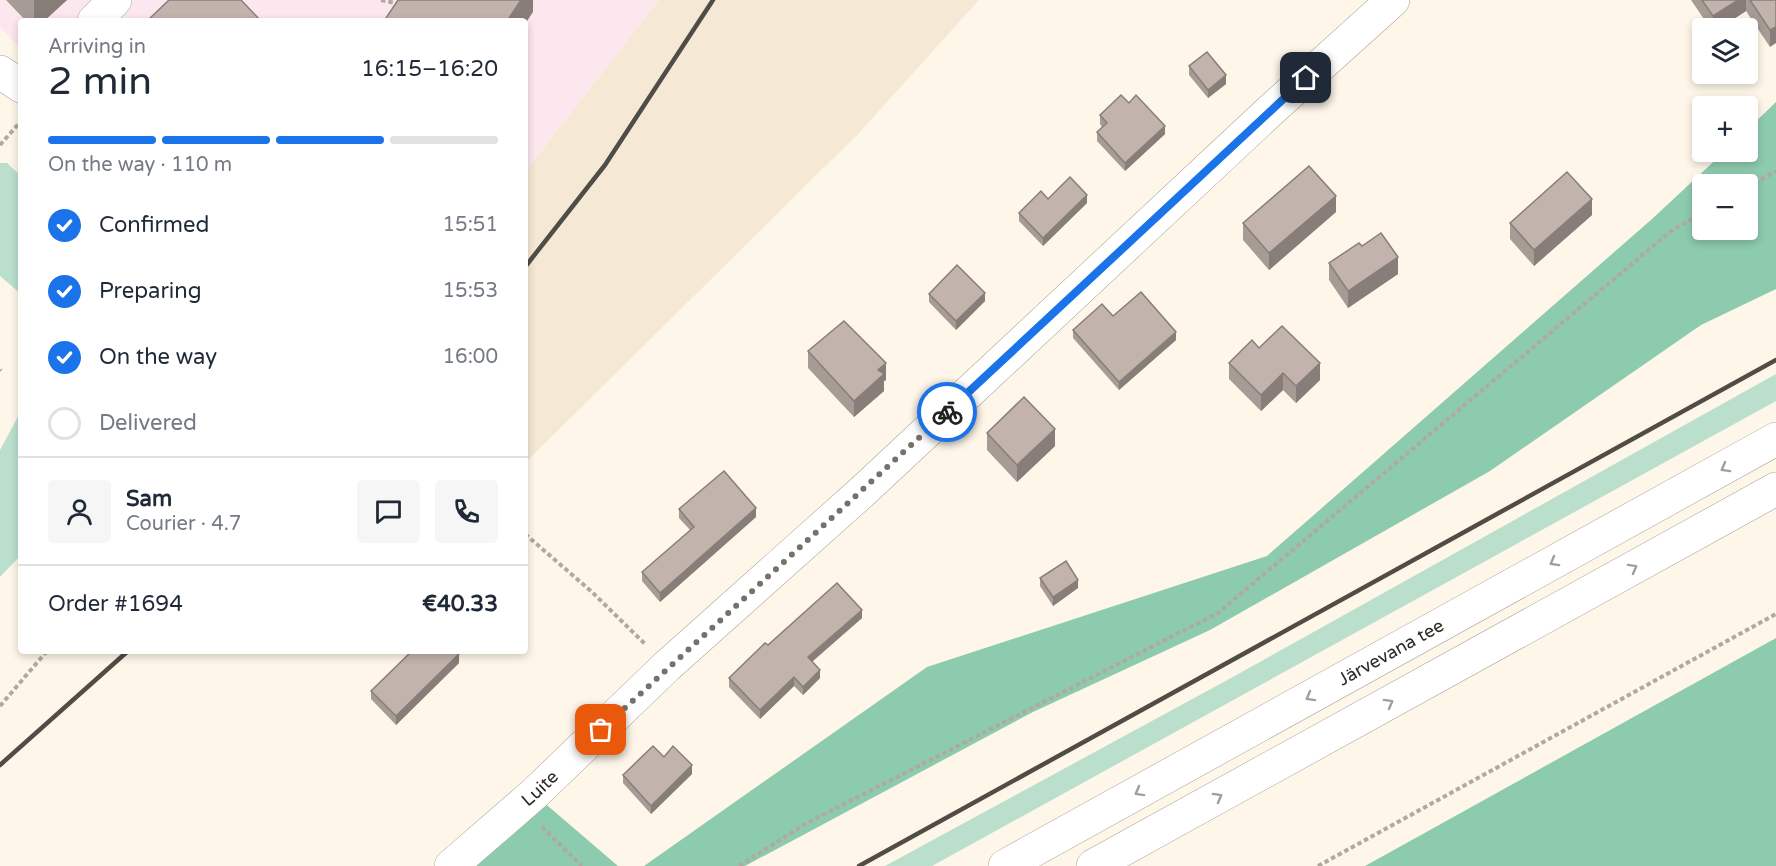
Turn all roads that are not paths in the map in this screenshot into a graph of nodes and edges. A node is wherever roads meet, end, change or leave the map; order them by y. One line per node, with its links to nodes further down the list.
1 (116, 0): 3 (main road)
2 (1393, 0): 6 (main road, Luite)
3 (97, 18)
4 (1776, 439): 7 (main road, Järvevana tee, one-way to 7)
5 (1776, 489): 8 (main road, one-way to 5)
6 (451, 866)
7 (1005, 866)
8 (1094, 866)

